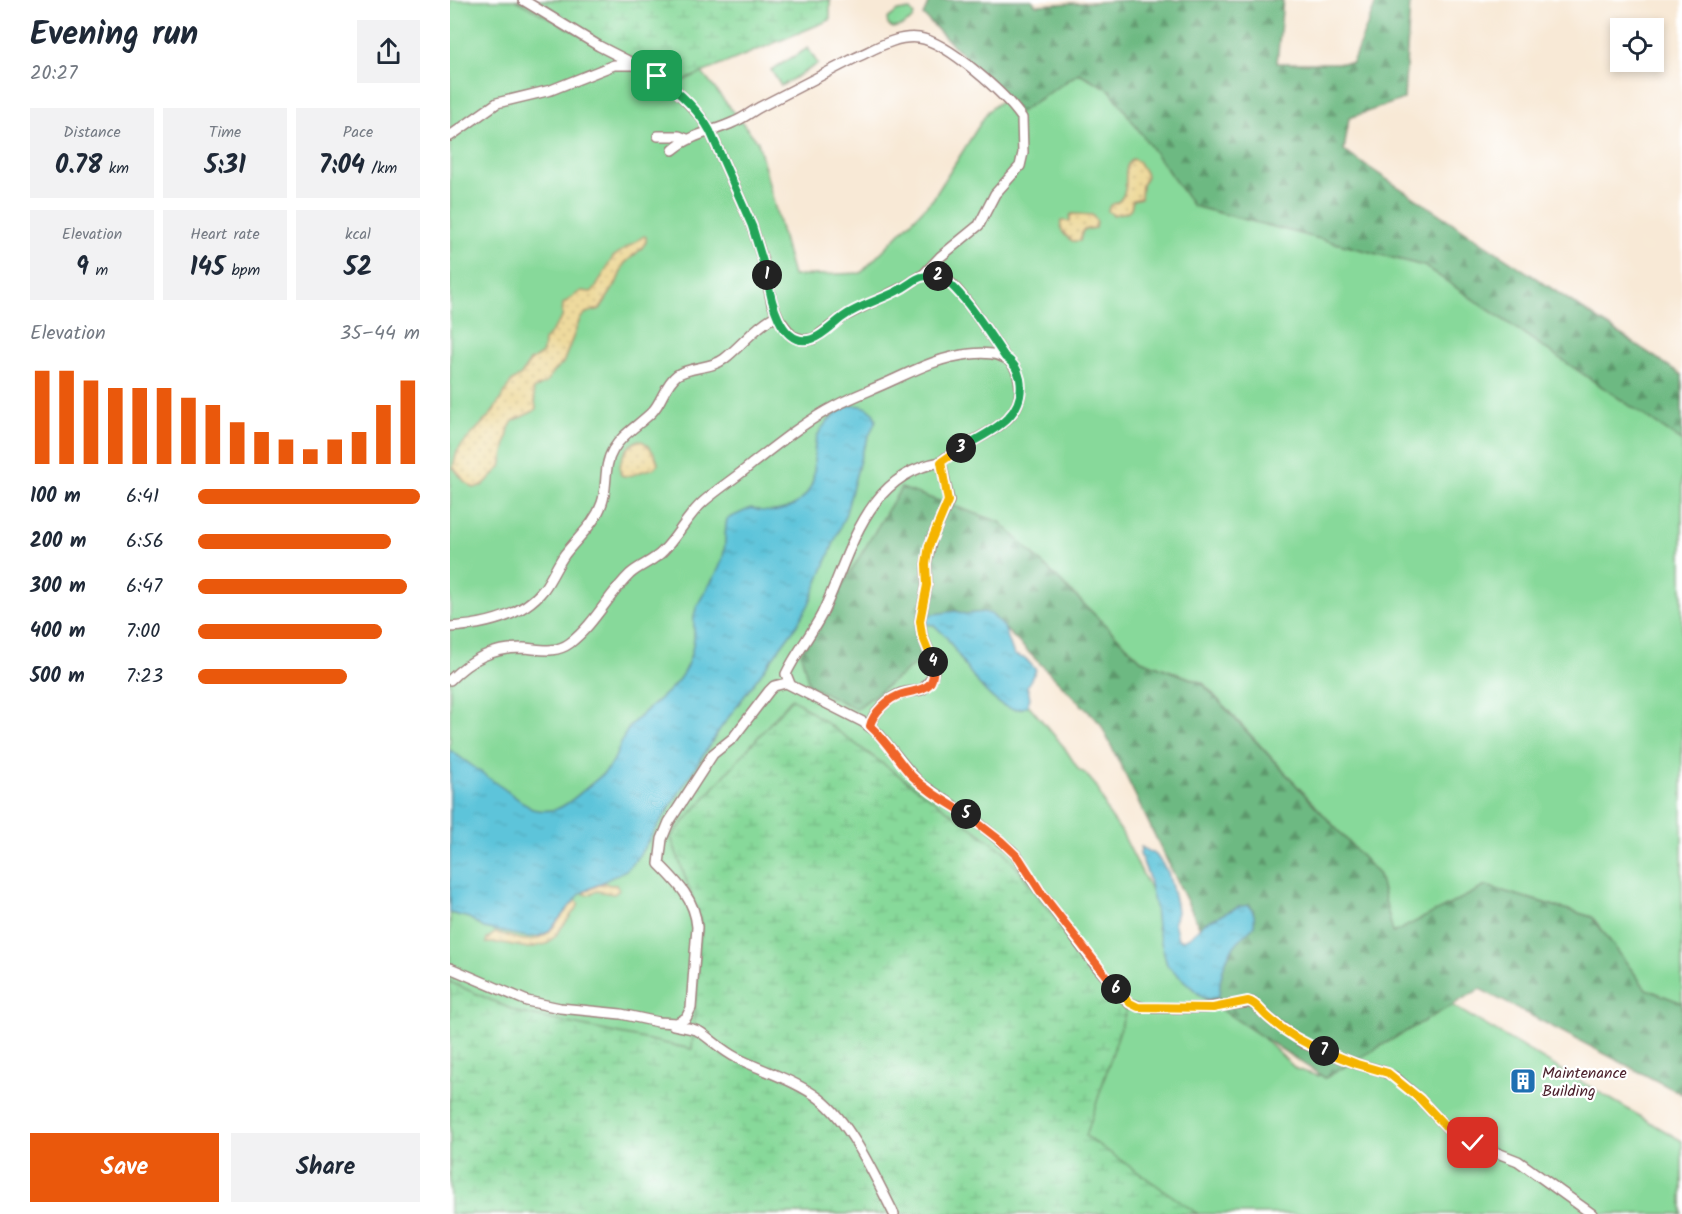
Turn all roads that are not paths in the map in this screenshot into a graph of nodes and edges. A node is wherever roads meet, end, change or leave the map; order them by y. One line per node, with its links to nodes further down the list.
1 (523, 0): 2 (lane)
2 (637, 65): 3 (lane); 6 (lane)
3 (702, 118): 4 (lane); 5 (lane)
4 (724, 125): 5 (lane); 10 (lane)
5 (710, 131): 8 (lane); 11 (lane)
6 (450, 136)
7 (658, 136): 8 (lane)
8 (687, 139): 9 (lane)
9 (673, 150)
10 (924, 274): 11 (lane); 12 (lane)
11 (779, 320): 14 (lane)
12 (1005, 357): 13 (lane); 16 (lane)
13 (941, 462): 15 (lane); 19 (lane)
14 (450, 627)
15 (786, 674): 17 (lane); 18 (lane)
16 (450, 680)
17 (790, 684): 18 (lane); 19 (lane)
18 (776, 685): 21 (lane)
19 (870, 726): 25 (lane)
20 (450, 968): 22 (lane)
21 (690, 1010): 22 (lane); 23 (lane)
22 (663, 1022): 23 (lane)
23 (698, 1031): 24 (lane)
24 (894, 1214)
25 (1592, 1214)

